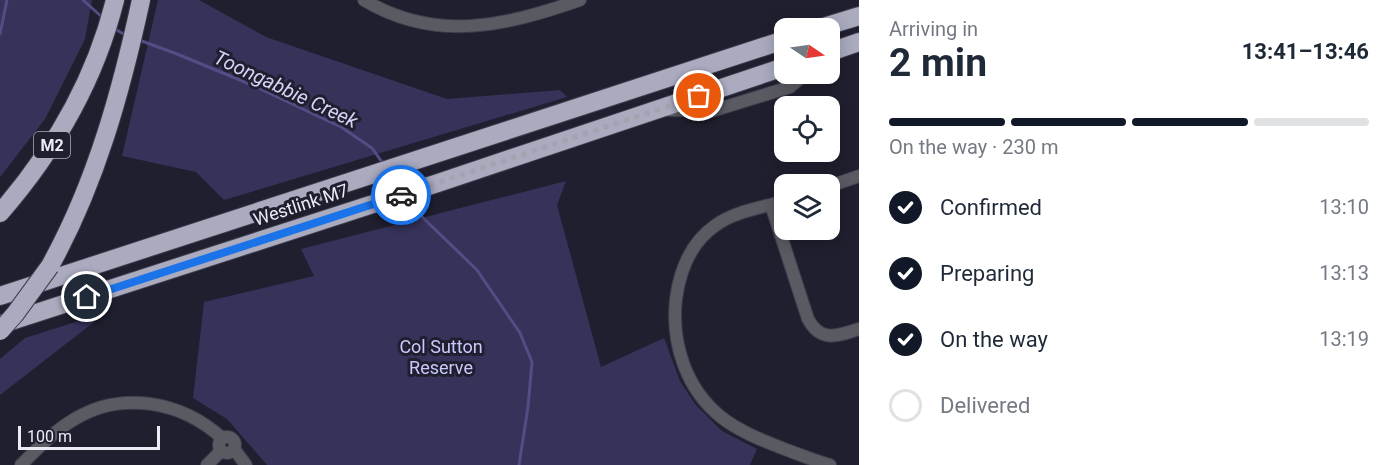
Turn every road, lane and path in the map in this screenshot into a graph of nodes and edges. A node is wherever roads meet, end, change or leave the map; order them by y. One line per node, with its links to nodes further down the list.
1 (116, 0): 17 (highway, M2)
2 (141, 0): 21 (highway, M2, bridge)
3 (364, 0): 4 (street)
4 (580, 0)
5 (859, 16): 6 (highway)
6 (840, 22)
7 (859, 42): 9 (highway)
8 (774, 43): 18 (highway, Westlink M7)
9 (840, 49)
10 (774, 70): 12 (highway, Westlink M7)
11 (793, 84): 12 (street)
12 (657, 110): 19 (highway, Westlink M7)
13 (859, 176): 14 (street)
14 (840, 183)
15 (774, 204): 16 (street)
16 (771, 205): 20 (street); 26 (street)
17 (0, 213)
18 (0, 296)
19 (0, 324)
20 (859, 329)
21 (0, 331)
22 (226, 446): 23 (street); 24 (street); 25 (street)
23 (21, 465)
24 (207, 465)
25 (246, 465)
26 (830, 465)

